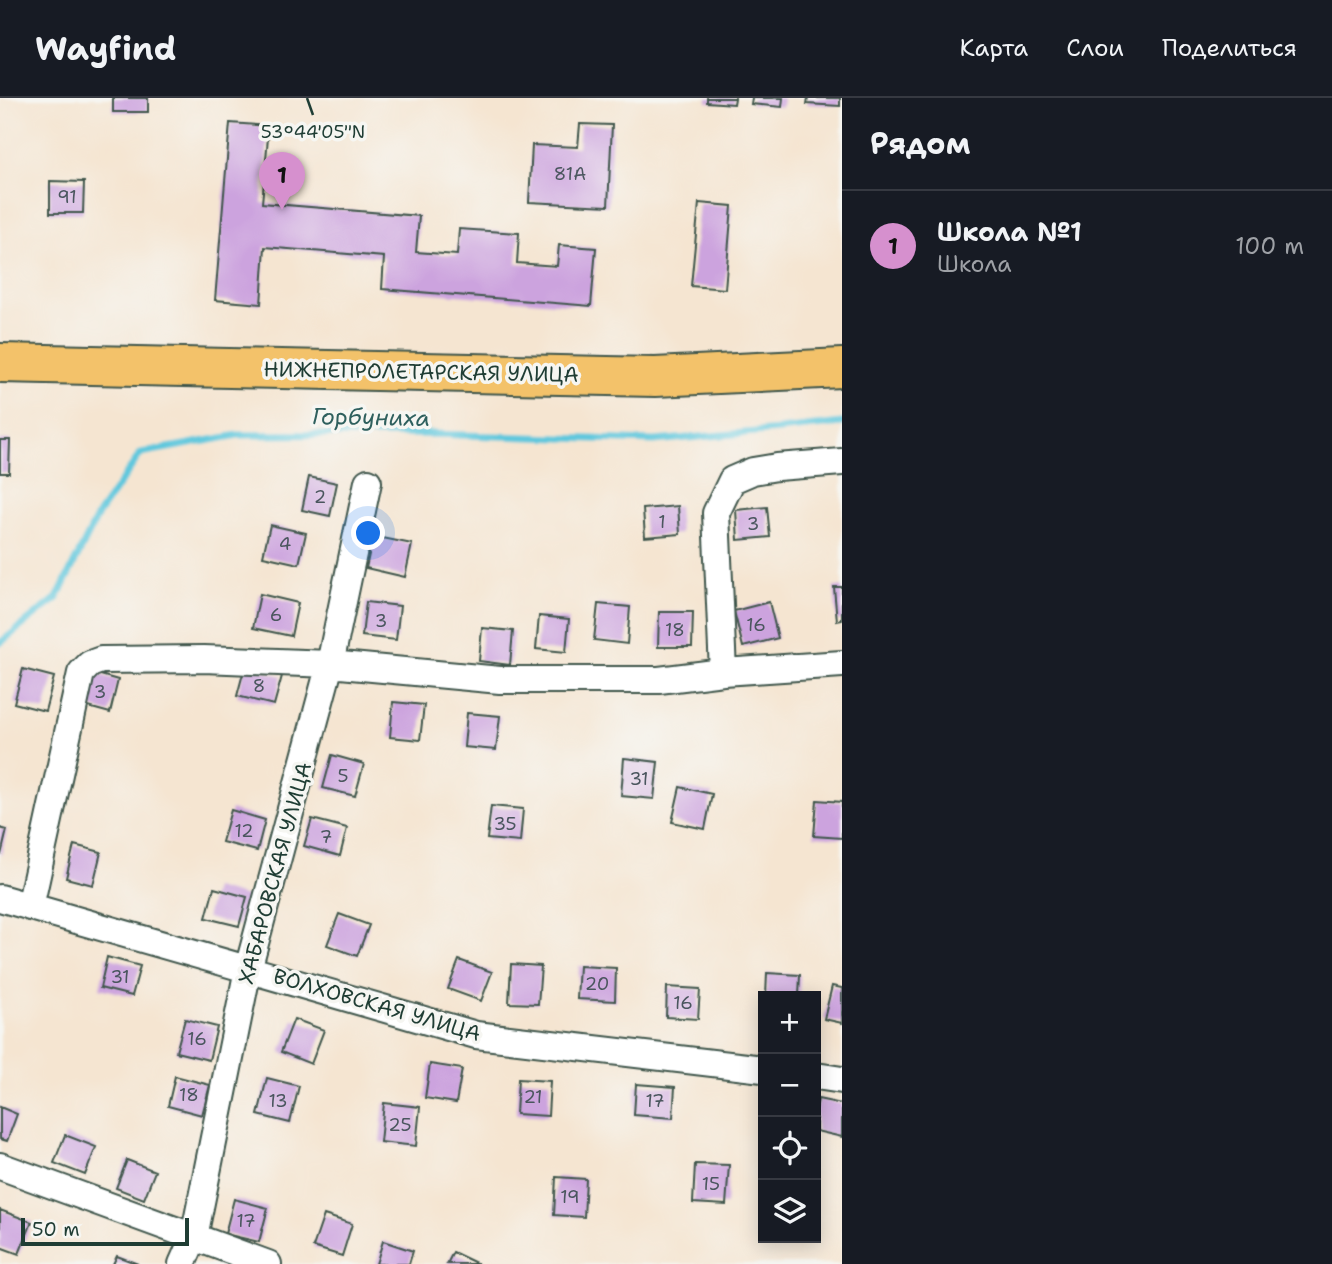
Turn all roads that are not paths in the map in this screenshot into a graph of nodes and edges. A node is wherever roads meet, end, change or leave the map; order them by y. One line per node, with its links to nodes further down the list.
1 (0, 363): 2 (main road, НИЖНЕПРОЛЕТАРСКАЯ УЛИЦА)
2 (842, 368)
3 (842, 462): 7 (street)
4 (368, 482): 5 (street, ХАБАРОВСКАЯ УЛИЦА)
5 (330, 664): 7 (street); 9 (street); 10 (street, ХАБАРОВСКАЯ УЛИЦА)
6 (842, 664): 7 (street)
7 (723, 672)
8 (0, 898): 9 (street, ВОЛХОВСКАЯ УЛИЦА)
9 (30, 907): 10 (street, ВОЛХОВСКАЯ УЛИЦА)
10 (248, 969): 11 (street, ВОЛХОВСКАЯ УЛИЦА); 15 (street, ХАБАРОВСКАЯ УЛИЦА)
11 (758, 1068)
12 (821, 1077): 13 (street)
13 (842, 1080)
14 (0, 1166): 15 (street)
15 (194, 1237): 16 (street, ХАБАРОВСКАЯ УЛИЦА); 17 (street)
16 (182, 1264)
17 (268, 1264)

